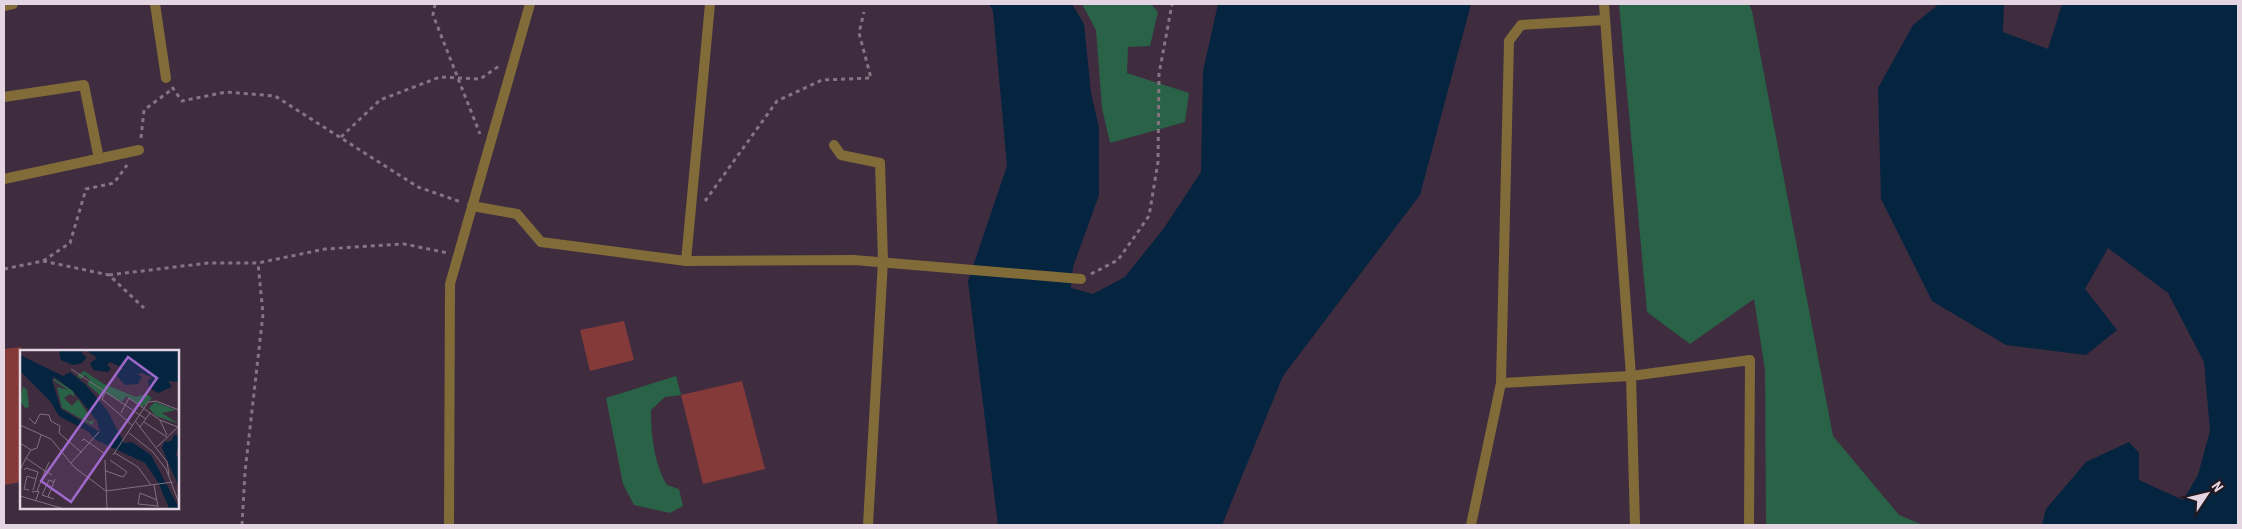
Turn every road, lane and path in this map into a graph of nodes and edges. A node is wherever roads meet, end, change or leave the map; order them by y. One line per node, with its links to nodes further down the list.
1 (13, 4): 8 (street)
2 (155, 4): 12 (street)
3 (435, 4): 13 (path)
4 (530, 4): 11 (street)
5 (710, 4): 23 (street)
6 (1172, 4): 31 (path)
7 (1604, 4): 10 (street)
8 (4, 6)
9 (864, 12): 23 (path)
10 (1604, 20): 33 (street); 34 (street)
11 (516, 54): 13 (path); 19 (street)
12 (166, 78): 14 (path)
13 (458, 78): 16 (path); 19 (path)
14 (173, 88): 16 (path); 18 (path)
15 (4, 97): 20 (street)
16 (341, 137): 22 (path)
17 (834, 146): 27 (street)
18 (139, 150): 20 (street); 25 (path)
19 (487, 152): 22 (street)
20 (99, 158): 21 (street)
21 (4, 179)
22 (472, 206): 24 (street); 26 (street)
23 (690, 222): 26 (street)
24 (459, 255): 28 (path); 36 (street)
25 (43, 261): 29 (path); 30 (path)
26 (686, 261): 27 (street)
27 (882, 261): 31 (street); 37 (street)
28 (258, 263): 30 (path); 35 (path)
29 (4, 269)
30 (109, 275): 32 (path)
31 (1081, 279)
32 (144, 308)
33 (1631, 376): 34 (street); 39 (street); 40 (street)
34 (1501, 384): 38 (street)
35 (242, 525)
36 (449, 525)
37 (868, 525)
38 (1471, 525)
39 (1635, 525)
40 (1749, 525)

